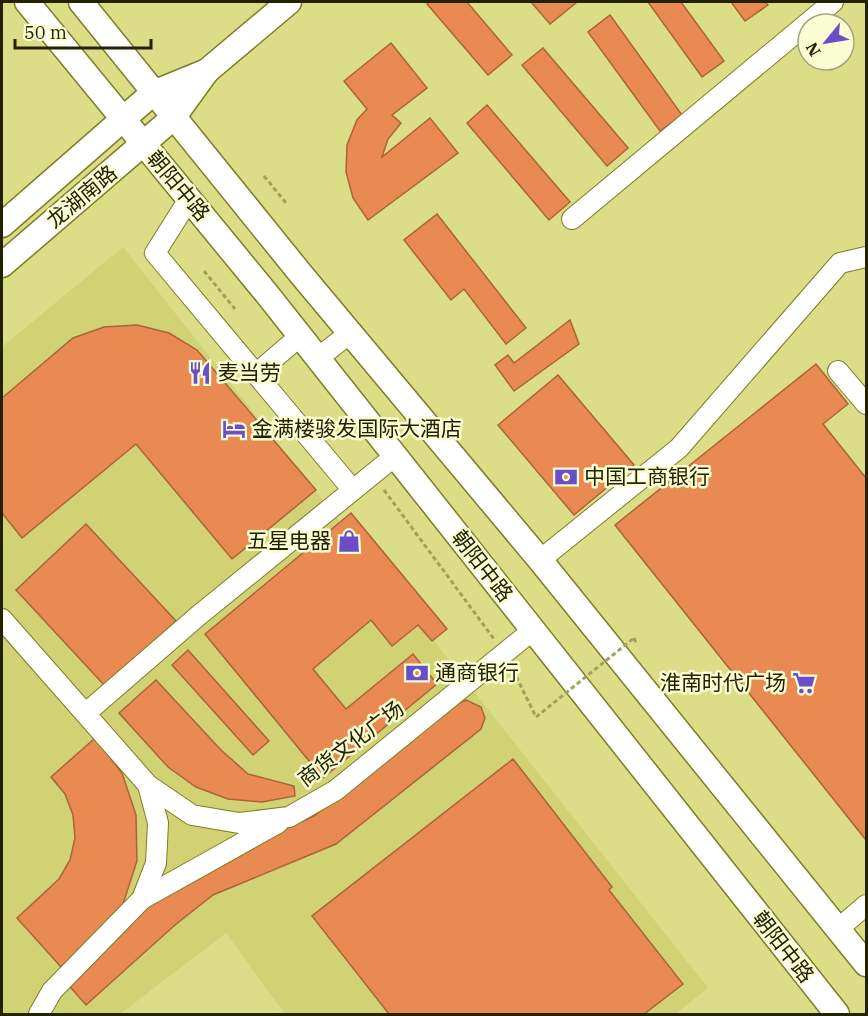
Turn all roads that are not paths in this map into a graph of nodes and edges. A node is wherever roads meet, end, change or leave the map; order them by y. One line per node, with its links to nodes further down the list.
1 (27, 2): 8 (main road, 朝阳中路)
2 (81, 2): 6 (main road, 朝阳中路)
3 (289, 2): 5 (main road, 龙湖南路)
4 (833, 2): 11 (street)
5 (207, 71): 6 (main road, 龙湖南路); 7 (main road, 龙湖南路)
6 (153, 93): 7 (main road, 朝阳中路); 8 (main road, 龙湖南路)
7 (174, 118): 9 (main road, 龙湖南路); 15 (main road, 朝阳中路)
8 (123, 120): 9 (main road, 朝阳中路); 12 (main road, 龙湖南路)
9 (143, 144): 10 (main road, 朝阳中路); 14 (main road, 龙湖南路)
10 (189, 199): 16 (main road, 朝阳中路); 19 (street)
11 (572, 219)
12 (2, 225)
13 (867, 256): 23 (street)
14 (2, 266)
15 (350, 333): 17 (street); 23 (main road, 朝阳中路)
16 (300, 336): 17 (main road, 朝阳中路); 19 (street)
17 (318, 358): 21 (main road, 朝阳中路)
18 (838, 370): 20 (street)
19 (256, 374): 22 (street)
20 (867, 404)
21 (395, 456): 22 (street); 25 (main road, 朝阳中路)
22 (352, 489): 26 (street)
23 (540, 560): 31 (main road, 朝阳中路)
24 (2, 619): 26 (street, 商货文化广场)
25 (532, 630): 28 (street, 商货文化广场); 34 (main road, 朝阳中路)
26 (86, 713): 27 (street, 商货文化广场)
27 (148, 785): 28 (street, 商货文化广场); 29 (street)
28 (288, 817): 29 (street)
29 (142, 899): 33 (street)
30 (867, 905): 31 (street)
31 (838, 929): 32 (main road, 朝阳中路)
32 (867, 964)
33 (39, 1014)
34 (837, 1014)

